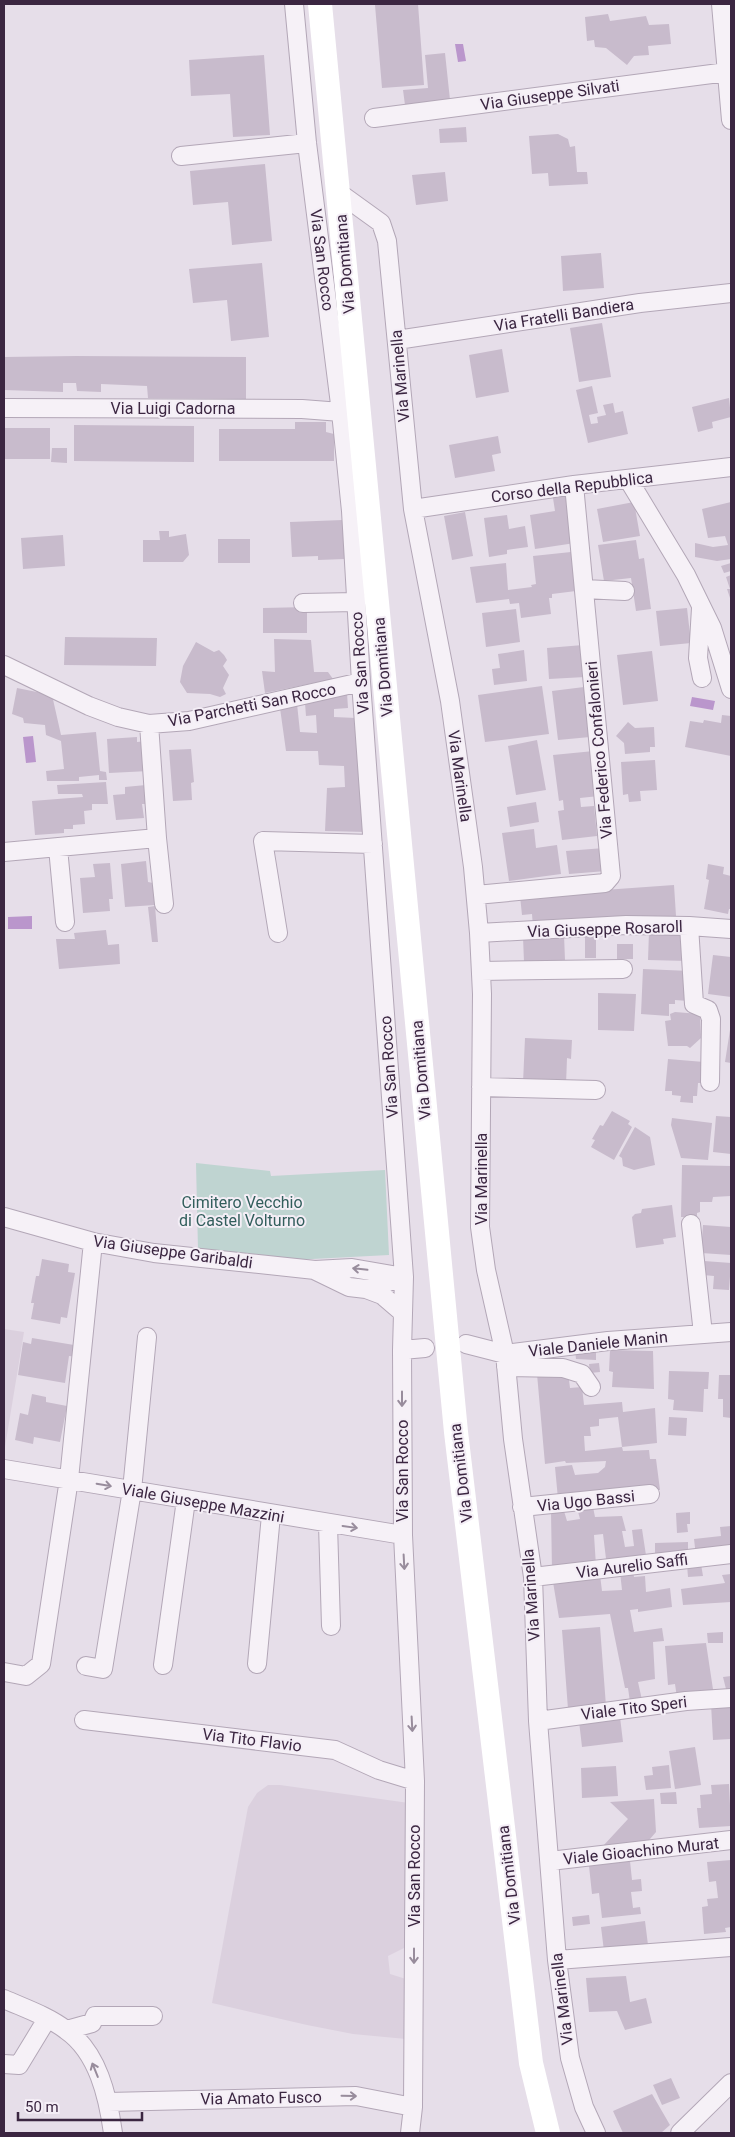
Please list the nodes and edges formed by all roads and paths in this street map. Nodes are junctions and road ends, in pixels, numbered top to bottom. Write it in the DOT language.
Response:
graph roads {
  1 [pos="294,4"];
  2 [pos="320,4"];
  3 [pos="721,4"];
  4 [pos="726,72"];
  5 [pos="374,118"];
  6 [pos="731,120"];
  7 [pos="307,143"];
  8 [pos="181,156"];
  9 [pos="338,192"];
  10 [pos="340,219"];
  11 [pos="380,223"];
  12 [pos="731,293"];
  13 [pos="397,340"];
  14 [pos="4,408"];
  15 [pos="341,412"];
  16 [pos="731,467"];
  17 [pos="628,479"];
  18 [pos="574,485"];
  19 [pos="413,509"];
  20 [pos="584,589"];
  21 [pos="625,591"];
  22 [pos="356,602"];
  23 [pos="303,603"];
  24 [pos="701,605"];
  25 [pos="4,665"];
  26 [pos="702,678"];
  27 [pos="361,682"];
  28 [pos="731,689"];
  29 [pos="149,724"];
  30 [pos="157,838"];
  31 [pos="373,844"];
  32 [pos="58,848"];
  33 [pos="4,852"];
  34 [pos="476,895"];
  35 [pos="164,904"];
  36 [pos="65,922"];
  37 [pos="689,926"];
  38 [pos="731,929"];
  39 [pos="278,933"];
  40 [pos="480,933"];
  41 [pos="623,968"];
  42 [pos="481,972"];
  43 [pos="710,1082"];
  44 [pos="481,1088"];
  45 [pos="596,1090"];
  46 [pos="4,1217"];
  47 [pos="692,1224"];
  48 [pos="93,1242"];
  49 [pos="315,1270"];
  50 [pos="404,1277"];
  51 [pos="366,1289"];
  52 [pos="403,1313"];
  53 [pos="731,1332"];
  54 [pos="703,1334"];
  55 [pos="147,1337"];
  56 [pos="466,1344"];
  57 [pos="426,1348"];
  58 [pos="402,1350"];
  59 [pos="506,1360"];
  60 [pos="591,1387"];
  61 [pos="4,1470"];
  62 [pos="69,1479"];
  63 [pos="132,1490"];
  64 [pos="650,1494"];
  65 [pos="186,1500"];
  66 [pos="522,1507"];
  67 [pos="271,1515"];
  68 [pos="328,1524"];
  69 [pos="403,1535"];
  70 [pos="731,1554"];
  71 [pos="533,1578"];
  72 [pos="331,1626"];
  73 [pos="257,1664"];
  74 [pos="163,1665"];
  75 [pos="86,1666"];
  76 [pos="4,1672"];
  77 [pos="731,1698"];
  78 [pos="84,1720"];
  79 [pos="538,1721"];
  80 [pos="415,1781"];
  81 [pos="731,1840"];
  82 [pos="550,1861"];
  83 [pos="731,1947"];
  84 [pos="557,1960"];
  85 [pos="4,1999"];
  86 [pos="153,2016"];
  87 [pos="47,2019"];
  88 [pos="67,2030"];
  89 [pos="4,2064"];
  90 [pos="731,2082"];
  91 [pos="108,2102"];
  92 [pos="413,2107"];
  93 [pos="113,2133"];
  94 [pos="410,2133"];
  95 [pos="548,2133"];
  96 [pos="596,2133"];
  97 [pos="680,2133"];
  1 -- 7 [label="street, Via San Rocco"];
  2 -- 9 [label="street, Via Domitiana"];
  3 -- 4 [label="street"];
  4 -- 5 [label="street, Via Giuseppe Silvati"];
  4 -- 6 [label="street"];
  7 -- 8 [label="street"];
  7 -- 15 [label="street, Via San Rocco"];
  9 -- 10 [label="street, Via Domitiana"];
  9 -- 11 [label="street"];
  10 -- 11 [label="street"];
  10 -- 95 [label="street, Via Domitiana"];
  11 -- 13 [label="street, Via Marinella"];
  12 -- 13 [label="street, Via Fratelli Bandiera"];
  13 -- 19 [label="street, Via Marinella"];
  14 -- 15 [label="street, Via Luigi Cadorna"];
  15 -- 22 [label="street, Via San Rocco"];
  16 -- 17 [label="street, Corso della Repubblica"];
  17 -- 18 [label="street, Corso della Repubblica"];
  17 -- 24 [label="street"];
  18 -- 19 [label="street, Corso della Repubblica"];
  18 -- 20 [label="street, Via Federico Confalonieri"];
  19 -- 34 [label="street, Via Marinella"];
  20 -- 21 [label="street"];
  20 -- 34 [label="street, Via Federico Confalonieri"];
  22 -- 23 [label="street"];
  22 -- 27 [label="street, Via San Rocco"];
  24 -- 26 [label="street"];
  24 -- 28 [label="street"];
  25 -- 29 [label="street, Via Parchetti San Rocco"];
  27 -- 29 [label="street, Via Parchetti San Rocco"];
  27 -- 31 [label="street, Via San Rocco"];
  29 -- 30 [label="street"];
  30 -- 32 [label="street"];
  30 -- 35 [label="street"];
  31 -- 39 [label="street"];
  31 -- 50 [label="street, Via San Rocco"];
  32 -- 33 [label="street"];
  32 -- 36 [label="street"];
  34 -- 40 [label="street, Via Marinella"];
  37 -- 38 [label="street, Via Giuseppe Rosaroll"];
  37 -- 40 [label="street, Via Giuseppe Rosaroll"];
  37 -- 43 [label="street"];
  40 -- 42 [label="street, Via Marinella"];
  41 -- 42 [label="street"];
  42 -- 44 [label="street, Via Marinella"];
  44 -- 45 [label="street"];
  44 -- 59 [label="street, Via Marinella"];
  46 -- 48 [label="street, Via Giuseppe Garibaldi"];
  47 -- 54 [label="street"];
  48 -- 49 [label="street, Via Giuseppe Garibaldi"];
  48 -- 62 [label="street"];
  50 -- 49 [label="street, Via Giuseppe Garibaldi, one-way"];
  49 -- 51 [label="street, Via Giuseppe Garibaldi"];
  50 -- 51 [label="street"];
  50 -- 52 [label="street, Via San Rocco"];
  51 -- 52 [label="street, Via Giuseppe Garibaldi"];
  52 -- 58 [label="street, Via San Rocco"];
  53 -- 54 [label="street, Viale Daniele Manin"];
  54 -- 59 [label="street, Viale Daniele Manin"];
  55 -- 63 [label="street"];
  56 -- 59 [label="street, Viale Daniele Manin"];
  57 -- 58 [label="street"];
  58 -- 69 [label="street, Via San Rocco, one-way"];
  59 -- 60 [label="street"];
  59 -- 66 [label="street, Via Marinella"];
  61 -- 62 [label="street, Viale Giuseppe Mazzini"];
  62 -- 63 [label="street, Viale Giuseppe Mazzini, one-way"];
  62 -- 76 [label="street"];
  63 -- 65 [label="street, Viale Giuseppe Mazzini"];
  63 -- 75 [label="street"];
  64 -- 66 [label="street, Via Ugo Bassi"];
  65 -- 67 [label="street, Viale Giuseppe Mazzini"];
  65 -- 74 [label="street"];
  66 -- 71 [label="street, Via Marinella"];
  67 -- 68 [label="street, Viale Giuseppe Mazzini"];
  67 -- 73 [label="street"];
  68 -- 69 [label="street, Viale Giuseppe Mazzini, one-way"];
  68 -- 72 [label="street"];
  69 -- 80 [label="street, Via San Rocco, one-way"];
  70 -- 71 [label="street, Via Aurelio Saffi"];
  71 -- 79 [label="street, Via Marinella"];
  77 -- 79 [label="street, Viale Tito Speri"];
  78 -- 80 [label="street, Via Tito Flavio"];
  79 -- 82 [label="street, Via Marinella"];
  80 -- 92 [label="street, Via San Rocco, one-way"];
  81 -- 82 [label="street, Viale Gioachino Murat"];
  82 -- 84 [label="street, Via Marinella"];
  83 -- 84 [label="street"];
  84 -- 96 [label="street, Via Marinella"];
  85 -- 87 [label="street"];
  86 -- 88 [label="street"];
  87 -- 88 [label="street"];
  87 -- 89 [label="street"];
  91 -- 88 [label="street, one-way"];
  90 -- 97 [label="street"];
  91 -- 92 [label="street, Via Amato Fusco, one-way"];
  91 -- 93 [label="street"];
  92 -- 94 [label="street, Via San Rocco"];
}
